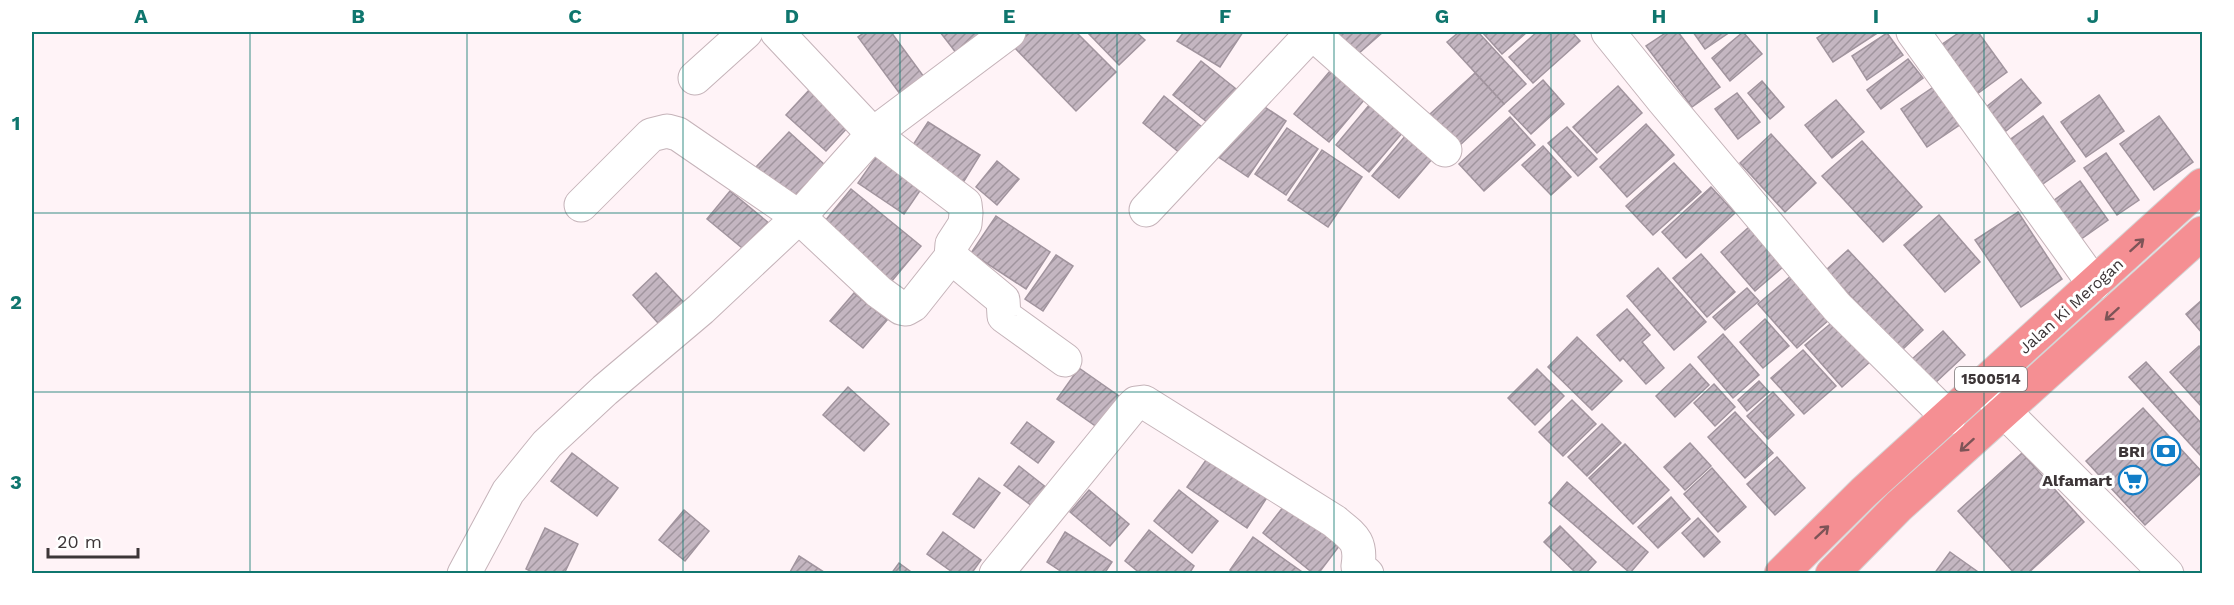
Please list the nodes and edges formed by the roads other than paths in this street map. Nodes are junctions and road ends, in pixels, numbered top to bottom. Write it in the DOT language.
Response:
graph roads {
  1 [pos="746,32"];
  2 [pos="777,32"];
  3 [pos="1009,32"];
  4 [pos="1312,32"];
  5 [pos="1608,32"];
  6 [pos="1913,32"];
  7 [pos="695,78"];
  8 [pos="873,134"];
  9 [pos="1445,150"];
  10 [pos="2202,185"];
  11 [pos="581,205"];
  12 [pos="1146,210"];
  13 [pos="799,218"];
  14 [pos="2202,233"];
  15 [pos="951,257"];
  16 [pos="2094,284"];
  17 [pos="1065,360"];
  18 [pos="1983,387"];
  19 [pos="2004,411"];
  20 [pos="1949,418"];
  21 [pos="464,573"];
  22 [pos="996,573"];
  23 [pos="1367,573"];
  24 [pos="1781,573"];
  25 [pos="1833,573"];
  26 [pos="2167,573"];
  1 -- 7 [label="street"];
  2 -- 8 [label="street"];
  3 -- 8 [label="street"];
  4 -- 9 [label="street"];
  4 -- 12 [label="street"];
  5 -- 20 [label="street"];
  6 -- 16 [label="street"];
  8 -- 13 [label="street"];
  8 -- 15 [label="street"];
  16 -- 10 [label="highway, Jalan Ki Merogan / 1500514, one-way"];
  11 -- 13 [label="street"];
  13 -- 15 [label="street"];
  13 -- 21 [label="street"];
  14 -- 19 [label="highway, Jalan Ki Merogan / 1500514, one-way"];
  15 -- 17 [label="street"];
  16 -- 18 [label="highway, Jalan Ki Merogan / 1500514"];
  18 -- 19 [label="street"];
  18 -- 20 [label="highway, Jalan Ki Merogan / 1500514"];
  19 -- 25 [label="highway, Jalan Ki Merogan / 1500514, one-way"];
  19 -- 26 [label="street"];
  24 -- 20 [label="highway, Jalan Ki Merogan / 1500514, one-way"];
  22 -- 23 [label="street"];
}
